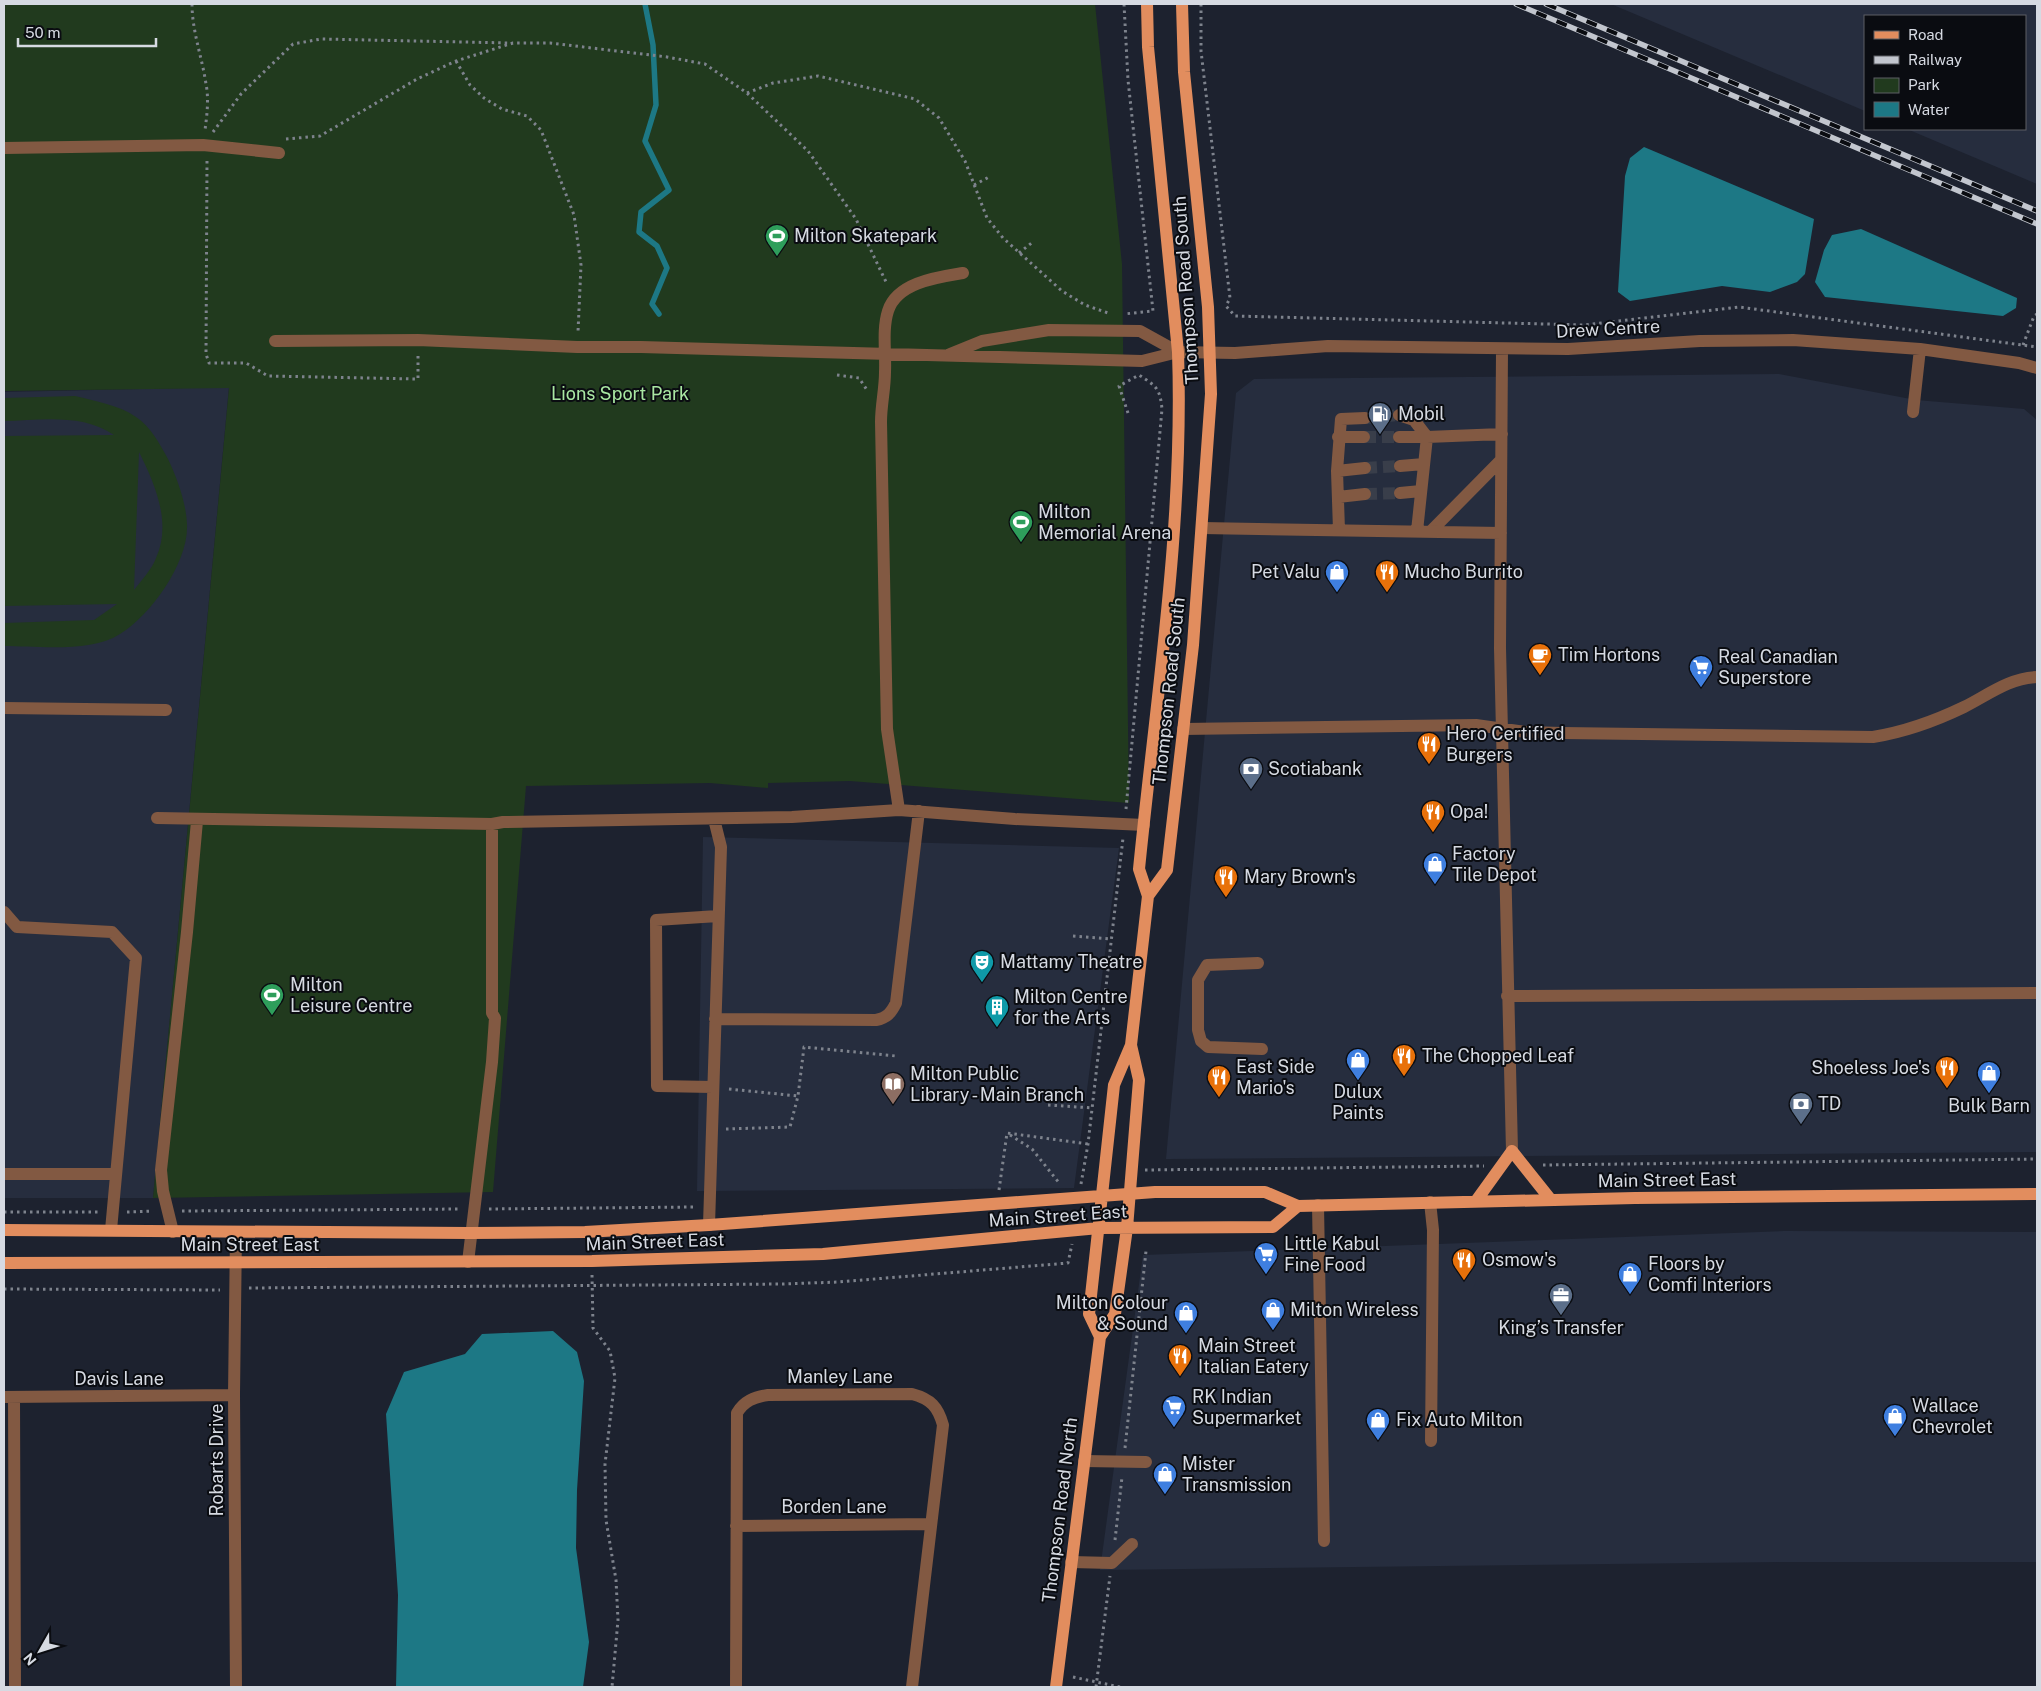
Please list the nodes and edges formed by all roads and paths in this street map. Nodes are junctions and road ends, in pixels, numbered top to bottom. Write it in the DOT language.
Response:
graph roads {
  1 [pos="192,4"];
  2 [pos="1124,4"];
  3 [pos="1148,4"];
  4 [pos="1182,4"];
  5 [pos="1201,4"];
  6 [pos="513,43"];
  7 [pos="456,61"];
  8 [pos="747,93"];
  9 [pos="281,139"];
  10 [pos="203,145"];
  11 [pos="4,148"];
  12 [pos="279,153"];
  13 [pos="991,176"];
  14 [pos="974,186"];
  15 [pos="1034,242"];
  16 [pos="1019,253"];
  17 [pos="964,273"];
  18 [pos="894,302"];
  19 [pos="2037,314"];
  20 [pos="418,340"];
  21 [pos="275,341"];
  22 [pos="2023,345"];
  23 [pos="2037,346"];
  24 [pos="578,347"];
  25 [pos="1920,349"];
  26 [pos="1502,350"];
  27 [pos="1178,352"];
  28 [pos="1210,353"];
  29 [pos="885,354"];
  30 [pos="945,356"];
  31 [pos="2036,364"];
  32 [pos="837,375"];
  33 [pos="858,378"];
  34 [pos="1155,386"];
  35 [pos="1913,412"];
  36 [pos="1128,413"];
  37 [pos="1399,415"];
  38 [pos="1365,418"];
  39 [pos="1502,434"];
  40 [pos="1364,436"];
  41 [pos="1399,437"];
  42 [pos="1427,437"];
  43 [pos="1338,438"];
  44 [pos="1501,460"];
  45 [pos="1424,464"];
  46 [pos="1400,466"];
  47 [pos="1365,468"];
  48 [pos="1337,471"];
  49 [pos="1421,491"];
  50 [pos="1400,493"];
  51 [pos="1366,494"];
  52 [pos="1338,497"];
  53 [pos="1202,528"];
  54 [pos="1339,530"];
  55 [pos="1417,531"];
  56 [pos="1430,531"];
  57 [pos="1501,533"];
  58 [pos="2037,677"];
  59 [pos="4,708"];
  60 [pos="166,710"];
  61 [pos="1183,729"];
  62 [pos="1502,729"];
  63 [pos="899,810"];
  64 [pos="919,811"];
  65 [pos="157,818"];
  66 [pos="714,818"];
  67 [pos="197,821"];
  68 [pos="492,824"];
  69 [pos="1144,825"];
  70 [pos="1148,896"];
  71 [pos="4,912"];
  72 [pos="718,916"];
  73 [pos="1073,936"];
  74 [pos="1111,938"];
  75 [pos="1258,962"];
  76 [pos="2037,993"];
  77 [pos="1507,996"];
  78 [pos="715,1019"];
  79 [pos="1131,1045"];
  80 [pos="1262,1049"];
  81 [pos="896,1056"];
  82 [pos="714,1087"];
  83 [pos="798,1096"];
  84 [pos="1048,1105"];
  85 [pos="1092,1108"];
  86 [pos="713,1130"];
  87 [pos="1007,1133"];
  88 [pos="1088,1144"];
  89 [pos="1512,1150"];
  90 [pos="2037,1159"];
  91 [pos="1501,1166"];
  92 [pos="1523,1166"];
  93 [pos="1132,1170"];
  94 [pos="4,1174"];
  95 [pos="116,1174"];
  96 [pos="1105,1174"];
  97 [pos="1072,1186"];
  98 [pos="1054,1188"];
  99 [pos="1008,1192"];
  100 [pos="1130,1194"];
  101 [pos="2037,1194"];
  102 [pos="1102,1196"];
  103 [pos="1551,1200"];
  104 [pos="1476,1201"];
  105 [pos="1430,1202"];
  106 [pos="1318,1205"];
  107 [pos="1298,1206"];
  108 [pos="710,1207"];
  109 [pos="473,1209"];
  110 [pos="168,1211"];
  111 [pos="4,1212"];
  112 [pos="112,1212"];
  113 [pos="1128,1212"];
  114 [pos="709,1225"];
  115 [pos="1099,1228"];
  116 [pos="1127,1228"];
  117 [pos="4,1230"];
  118 [pos="110,1230"];
  119 [pos="173,1232"];
  120 [pos="236,1232"];
  121 [pos="469,1233"];
  122 [pos="592,1261"];
  123 [pos="236,1262"];
  124 [pos="468,1262"];
  125 [pos="1068,1262"];
  126 [pos="4,1263"];
  127 [pos="592,1286"];
  128 [pos="235,1288"];
  129 [pos="4,1289"];
  130 [pos="1100,1337"];
  131 [pos="234,1395"];
  132 [pos="9,1397"];
  133 [pos="1432,1441"];
  134 [pos="1084,1461"];
  135 [pos="1146,1462"];
  136 [pos="931,1524"];
  137 [pos="736,1526"];
  138 [pos="1324,1540"];
  139 [pos="1132,1544"];
  140 [pos="1071,1562"];
  141 [pos="1057,1681"];
  142 [pos="15,1687"];
  143 [pos="236,1687"];
  144 [pos="612,1687"];
  145 [pos="736,1687"];
  146 [pos="912,1687"];
  147 [pos="1120,1687"];
  1 -- 10 [label="path"];
  2 -- 16 [label="path"];
  3 -- 27 [label="main road, Thompson Road South"];
  4 -- 28 [label="main road, Thompson Road South"];
  5 -- 22 [label="path"];
  6 -- 7 [label="path"];
  6 -- 8 [label="path"];
  6 -- 10 [label="path"];
  7 -- 9 [label="path"];
  7 -- 24 [label="path"];
  8 -- 14 [label="path"];
  8 -- 18 [label="path"];
  10 -- 11 [label="street"];
  10 -- 12 [label="street"];
  10 -- 20 [label="path"];
  13 -- 14 [label="path"];
  14 -- 16 [label="path"];
  15 -- 16 [label="path"];
  17 -- 18 [label="street"];
  18 -- 29 [label="street"];
  19 -- 22 [label="path"];
  20 -- 21 [label="street"];
  20 -- 24 [label="street"];
  22 -- 23 [label="path"];
  24 -- 29 [label="street"];
  25 -- 26 [label="street, Drew Centre"];
  25 -- 31 [label="street, Drew Centre"];
  25 -- 35 [label="street"];
  26 -- 28 [label="street, Drew Centre"];
  26 -- 39 [label="street"];
  27 -- 28 [label="street, Drew Centre"];
  27 -- 30 [label="street"];
  27 -- 30 [label="street"];
  27 -- 69 [label="main road, Thompson Road South"];
  28 -- 53 [label="main road, Thompson Road South"];
  29 -- 30 [label="street"];
  29 -- 63 [label="street"];
  32 -- 33 [label="path"];
  34 -- 36 [label="path"];
  37 -- 42 [label="street"];
  38 -- 43 [label="street"];
  39 -- 42 [label="street"];
  39 -- 44 [label="street"];
  40 -- 43 [label="street"];
  41 -- 42 [label="street"];
  42 -- 45 [label="street"];
  43 -- 48 [label="street"];
  44 -- 56 [label="street"];
  44 -- 57 [label="street"];
  45 -- 46 [label="street"];
  45 -- 49 [label="street"];
  47 -- 48 [label="street"];
  48 -- 52 [label="street"];
  49 -- 50 [label="street"];
  49 -- 55 [label="street"];
  51 -- 52 [label="street"];
  52 -- 54 [label="street"];
  53 -- 54 [label="street"];
  53 -- 61 [label="main road, Thompson Road South"];
  54 -- 55 [label="street"];
  55 -- 56 [label="street"];
  56 -- 57 [label="street"];
  57 -- 62 [label="street"];
  58 -- 62 [label="street"];
  59 -- 60 [label="street"];
  61 -- 62 [label="street"];
  61 -- 70 [label="main road, Thompson Road South"];
  62 -- 77 [label="street"];
  63 -- 64 [label="street"];
  63 -- 66 [label="street"];
  64 -- 69 [label="street"];
  64 -- 78 [label="street"];
  65 -- 67 [label="street"];
  66 -- 68 [label="street"];
  66 -- 72 [label="street"];
  67 -- 68 [label="street"];
  67 -- 110 [label="street"];
  68 -- 109 [label="street"];
  69 -- 70 [label="main road, Thompson Road South"];
  70 -- 79 [label="main road, Thompson Road South"];
  71 -- 95 [label="street"];
  72 -- 78 [label="street"];
  72 -- 82 [label="street"];
  73 -- 74 [label="path"];
  75 -- 80 [label="street"];
  76 -- 77 [label="street"];
  77 -- 89 [label="street"];
  78 -- 82 [label="street"];
  79 -- 93 [label="main road, Thompson Road South"];
  79 -- 96 [label="main road, Thompson Road South"];
  81 -- 83 [label="path"];
  82 -- 83 [label="path"];
  82 -- 86 [label="street"];
  83 -- 86 [label="path"];
  84 -- 85 [label="path"];
  86 -- 108 [label="street"];
  87 -- 88 [label="path"];
  87 -- 98 [label="path"];
  87 -- 99 [label="path"];
  89 -- 91 [label="main road"];
  89 -- 92 [label="main road"];
  90 -- 92 [label="path"];
  91 -- 93 [label="path"];
  91 -- 104 [label="main road"];
  92 -- 103 [label="main road"];
  93 -- 100 [label="main road, Thompson Road South"];
  94 -- 95 [label="street"];
  95 -- 112 [label="street"];
  96 -- 97 [label="path"];
  96 -- 102 [label="main road, Thompson Road South"];
  100 -- 102 [label="main road, Main Street East"];
  100 -- 107 [label="main road, Main Street East"];
  100 -- 113 [label="main road, Thompson Road South"];
  101 -- 103 [label="main road, Main Street East"];
  102 -- 114 [label="main road, Main Street East"];
  102 -- 115 [label="main road, Thompson Road South"];
  103 -- 104 [label="main road, Main Street East"];
  104 -- 105 [label="main road, Main Street East"];
  105 -- 106 [label="main road, Main Street East"];
  105 -- 133 [label="street"];
  106 -- 107 [label="main road, Main Street East"];
  106 -- 138 [label="street"];
  107 -- 116 [label="main road, Main Street East"];
  108 -- 109 [label="path"];
  108 -- 114 [label="street"];
  109 -- 110 [label="path"];
  109 -- 121 [label="street"];
  110 -- 112 [label="path"];
  110 -- 119 [label="street"];
  111 -- 112 [label="path"];
  112 -- 118 [label="street"];
  113 -- 116 [label="main road, Thompson Road North"];
  114 -- 121 [label="main road, Main Street East"];
  115 -- 116 [label="main road, Main Street East"];
  115 -- 122 [label="main road, Main Street East"];
  115 -- 130 [label="main road"];
  116 -- 130 [label="main road, Thompson Road North"];
  117 -- 118 [label="main road, Main Street East"];
  118 -- 119 [label="main road, Main Street East"];
  119 -- 120 [label="main road, Main Street East"];
  120 -- 121 [label="main road, Main Street East"];
  120 -- 123 [label="street, Robarts Drive"];
  121 -- 124 [label="street"];
  122 -- 124 [label="main road, Main Street East"];
  122 -- 127 [label="path"];
  123 -- 124 [label="main road, Main Street East"];
  123 -- 126 [label="main road, Main Street East"];
  123 -- 128 [label="street, Robarts Drive"];
  125 -- 127 [label="path"];
  127 -- 128 [label="path"];
  127 -- 144 [label="path"];
  128 -- 129 [label="path"];
  128 -- 131 [label="street, Robarts Drive"];
  130 -- 134 [label="main road, Thompson Road North"];
  131 -- 132 [label="street, Davis Lane"];
  131 -- 143 [label="street, Robarts Drive"];
  132 -- 142 [label="street"];
  134 -- 135 [label="street"];
  134 -- 140 [label="main road, Thompson Road North"];
  136 -- 137 [label="street, Borden Lane"];
  136 -- 137 [label="street, Manley Lane"];
  136 -- 146 [label="street, Manley Lane"];
  137 -- 145 [label="street, Manley Lane"];
  139 -- 140 [label="street"];
  140 -- 141 [label="main road, Thompson Road North"];
  141 -- 147 [label="path"];
}
